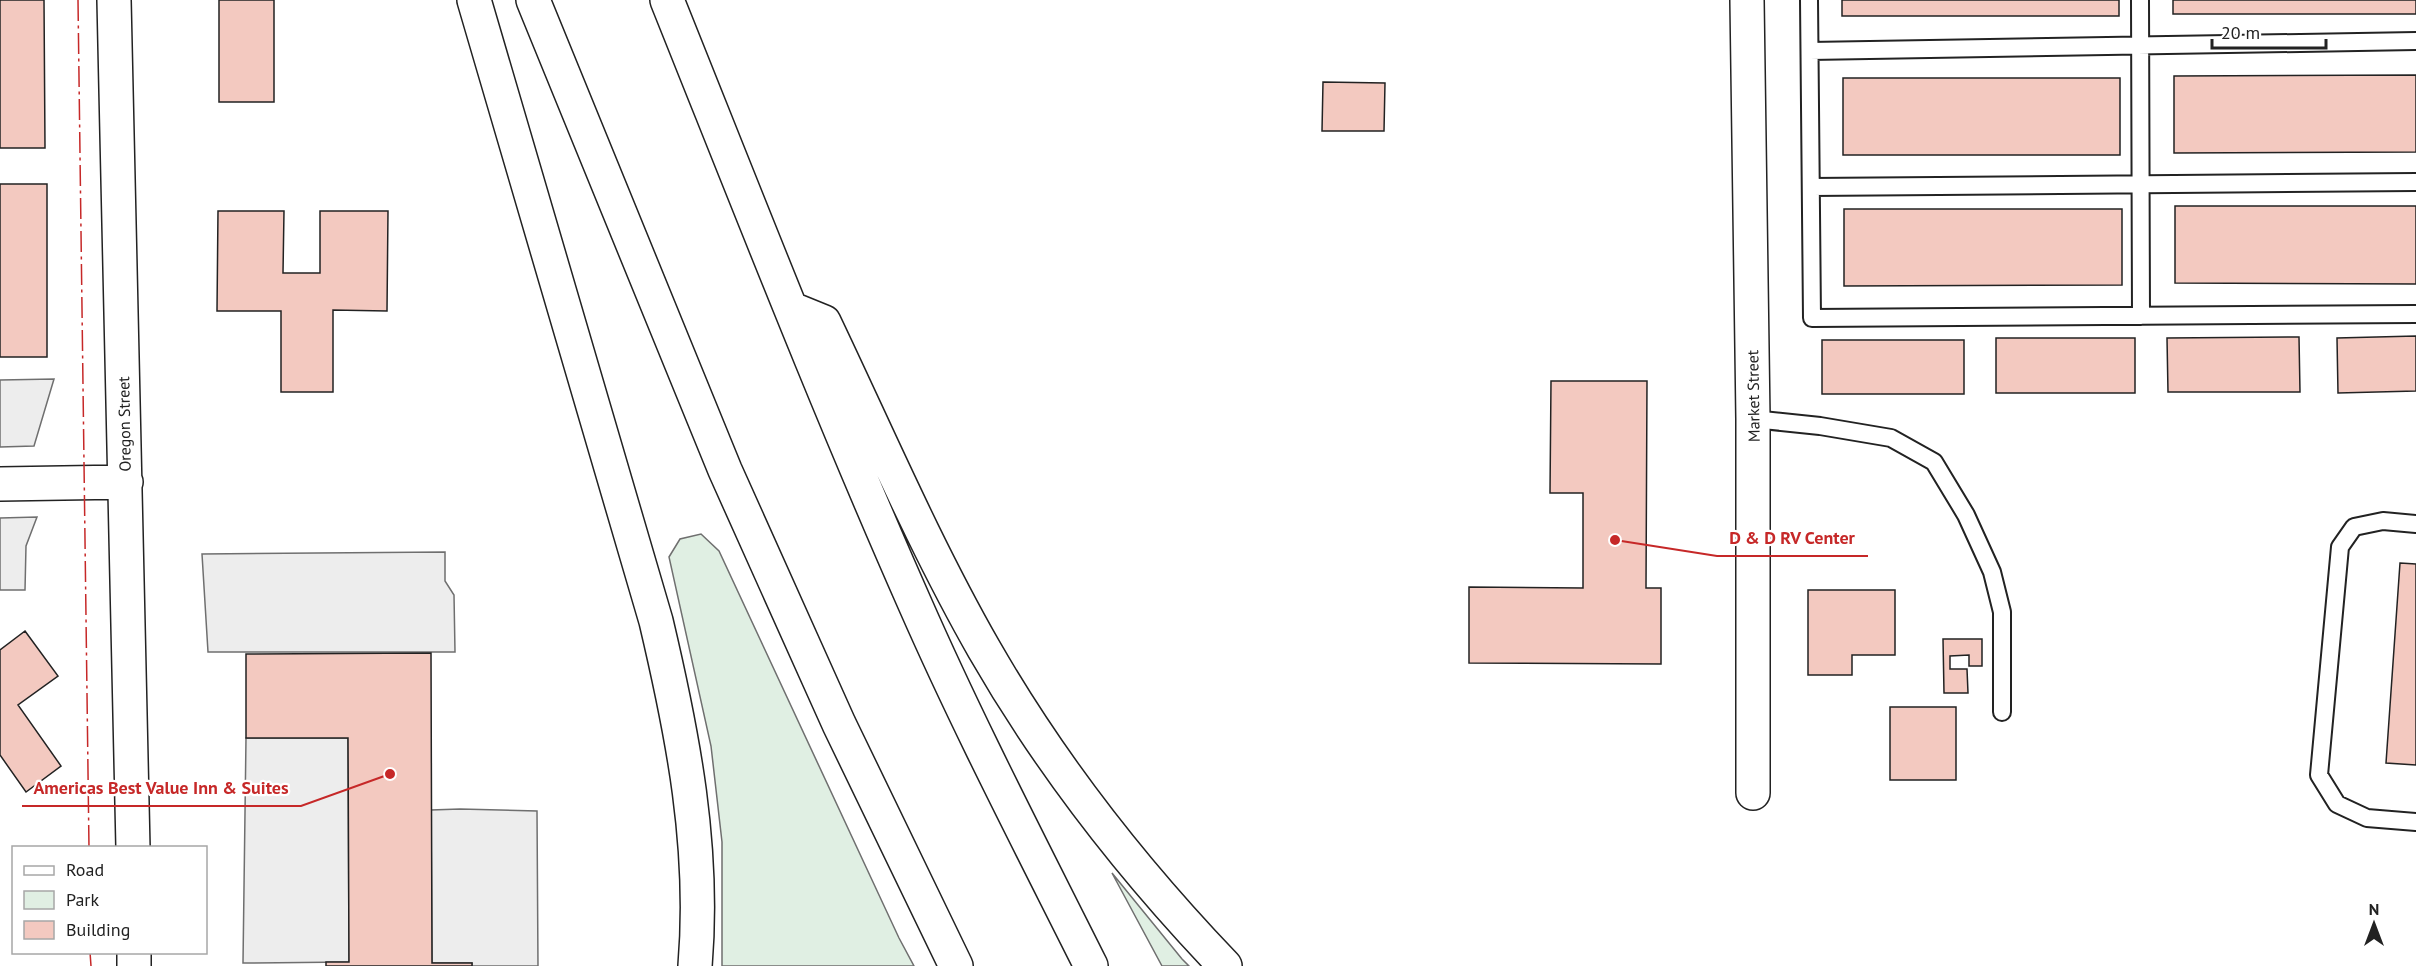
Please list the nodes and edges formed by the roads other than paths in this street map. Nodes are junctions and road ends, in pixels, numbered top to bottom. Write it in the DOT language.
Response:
graph roads {
  1 [pos="114,0"];
  2 [pos="474,0"];
  3 [pos="533,0"];
  4 [pos="667,0"];
  5 [pos="1747,0"];
  6 [pos="1809,0"];
  7 [pos="2140,0"];
  8 [pos="2416,42"];
  9 [pos="2140,46"];
  10 [pos="1810,51"];
  11 [pos="2416,182"];
  12 [pos="2142,184"];
  13 [pos="1811,187"];
  14 [pos="792,309"];
  15 [pos="2416,314"];
  16 [pos="2141,316"];
  17 [pos="1753,419"];
  18 [pos="126,482"];
  19 [pos="0,484"];
  20 [pos="2416,524"];
  21 [pos="2002,712"];
  22 [pos="1753,793"];
  23 [pos="2416,822"];
  24 [pos="132,846"];
  25 [pos="695,966"];
  26 [pos="956,966"];
  27 [pos="1091,966"];
  28 [pos="1225,966"];
  1 -- 18 [label="main road, Oregon Street"];
  2 -- 25 [label="main road"];
  3 -- 26 [label="main road"];
  4 -- 14 [label="main road"];
  5 -- 17 [label="main road, Market Street"];
  6 -- 10 [label="lane"];
  7 -- 9 [label="lane"];
  8 -- 9 [label="lane"];
  9 -- 10 [label="lane"];
  9 -- 12 [label="lane"];
  10 -- 13 [label="lane"];
  11 -- 12 [label="lane"];
  12 -- 13 [label="lane"];
  12 -- 16 [label="lane"];
  13 -- 16 [label="lane"];
  14 -- 27 [label="main road"];
  14 -- 28 [label="main road"];
  15 -- 16 [label="lane"];
  17 -- 21 [label="lane"];
  17 -- 22 [label="main road, Market Street"];
  18 -- 19 [label="main road"];
  18 -- 24 [label="main road, Oregon Street"];
  20 -- 23 [label="lane"];
}
